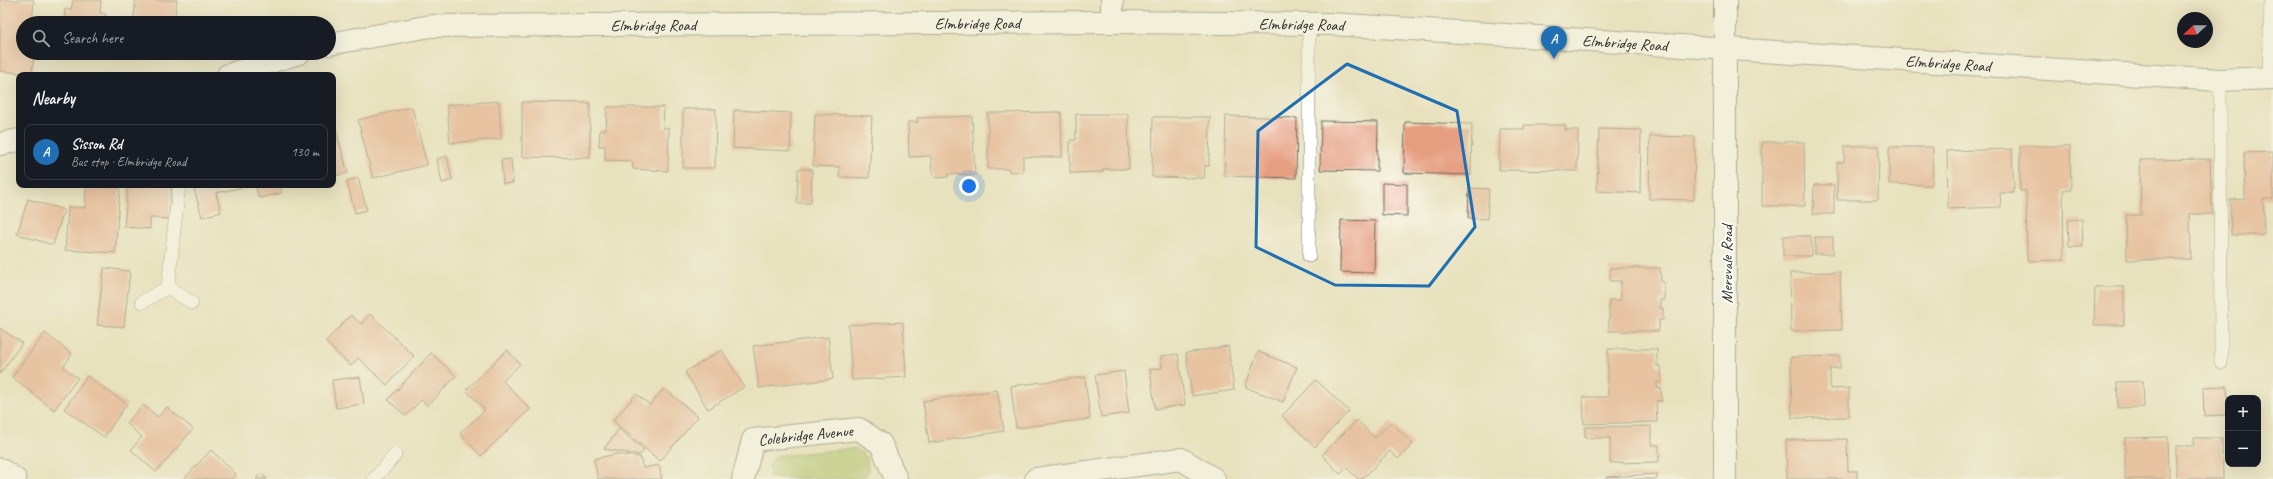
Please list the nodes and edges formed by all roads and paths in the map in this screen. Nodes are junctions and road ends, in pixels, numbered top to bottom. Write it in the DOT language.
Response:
graph roads {
  1 [pos="1112,0"];
  2 [pos="1725,0"];
  3 [pos="2271,0"];
  4 [pos="1112,22"];
  5 [pos="1309,23"];
  6 [pos="336,43"];
  7 [pos="1725,49"];
  8 [pos="277,60"];
  9 [pos="238,72"];
  10 [pos="2271,78"];
  11 [pos="2220,80"];
  12 [pos="16,141"];
  13 [pos="0,144"];
  14 [pos="179,188"];
  15 [pos="1309,256"];
  16 [pos="168,287"];
  17 [pos="142,302"];
  18 [pos="192,303"];
  19 [pos="2221,363"];
  20 [pos="395,455"];
  21 [pos="0,469"];
  22 [pos="15,479"];
  23 [pos="374,479"];
  24 [pos="742,479"];
  25 [pos="896,479"];
  26 [pos="1036,479"];
  27 [pos="1214,479"];
  28 [pos="1725,479"];
  1 -- 4 [label="street"];
  2 -- 7 [label="street, Merevale Road"];
  3 -- 10 [label="lane"];
  4 -- 5 [label="street, Elmbridge Road"];
  4 -- 6 [label="street, Elmbridge Road"];
  5 -- 7 [label="street, Elmbridge Road"];
  5 -- 15 [label="lane"];
  7 -- 11 [label="street, Elmbridge Road"];
  7 -- 28 [label="street, Merevale Road"];
  8 -- 9 [label="street"];
  10 -- 11 [label="street, Elmbridge Road"];
  11 -- 19 [label="lane"];
  12 -- 13 [label="street"];
  14 -- 16 [label="lane"];
  16 -- 17 [label="lane"];
  16 -- 18 [label="lane"];
  20 -- 23 [label="lane"];
  21 -- 22 [label="street"];
  24 -- 25 [label="street, Colebridge Avenue"];
  26 -- 27 [label="street"];
}
